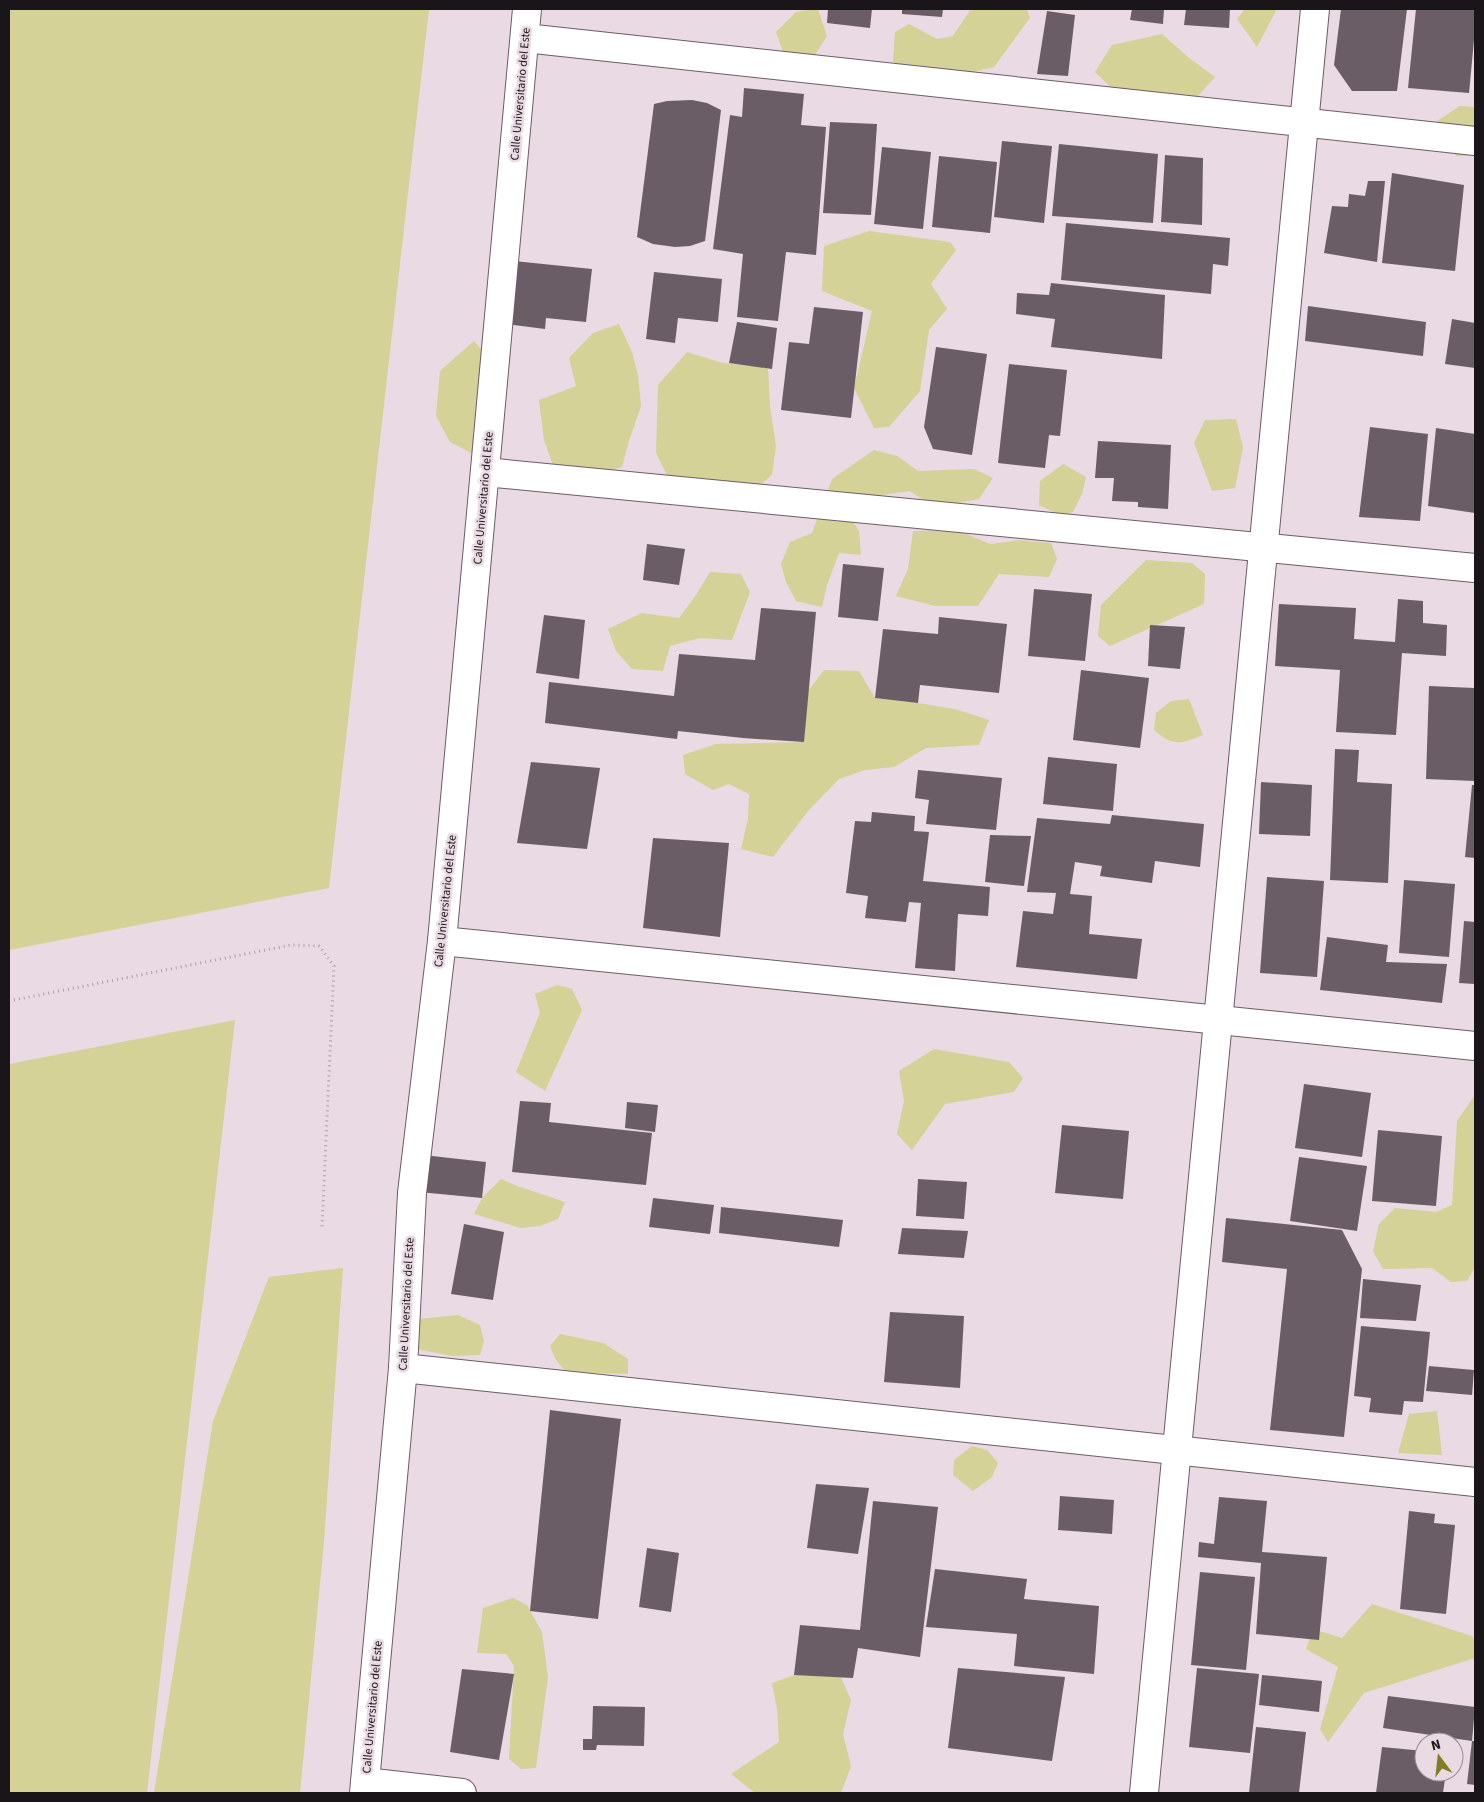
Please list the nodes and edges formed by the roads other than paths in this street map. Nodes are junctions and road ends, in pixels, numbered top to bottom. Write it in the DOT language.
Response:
graph roads {
  1 [pos="528,9"];
  2 [pos="1315,9"];
  3 [pos="525,38"];
  4 [pos="1304,121"];
  5 [pos="1475,140"];
  6 [pos="485,472"];
  7 [pos="1263,548"];
  8 [pos="1475,568"];
  9 [pos="442,941"];
  10 [pos="1218,1020"];
  11 [pos="1475,1046"];
  12 [pos="403,1368"];
  13 [pos="1177,1450"];
  14 [pos="1475,1482"];
  15 [pos="365,1788"];
  16 [pos="462,1793"];
  17 [pos="1144,1793"];
  1 -- 3 [label="street, Calle Universitario del Este"];
  2 -- 4 [label="street"];
  3 -- 4 [label="street"];
  3 -- 6 [label="street, Calle Universitario del Este"];
  4 -- 5 [label="street"];
  4 -- 7 [label="street"];
  6 -- 7 [label="street"];
  6 -- 9 [label="street, Calle Universitario del Este"];
  7 -- 8 [label="street"];
  7 -- 10 [label="street"];
  9 -- 10 [label="street"];
  9 -- 12 [label="street, Calle Universitario del Este"];
  10 -- 11 [label="street"];
  10 -- 13 [label="street"];
  12 -- 13 [label="street"];
  12 -- 15 [label="street, Calle Universitario del Este"];
  13 -- 14 [label="street"];
  13 -- 17 [label="street"];
  15 -- 16 [label="street"];
}
